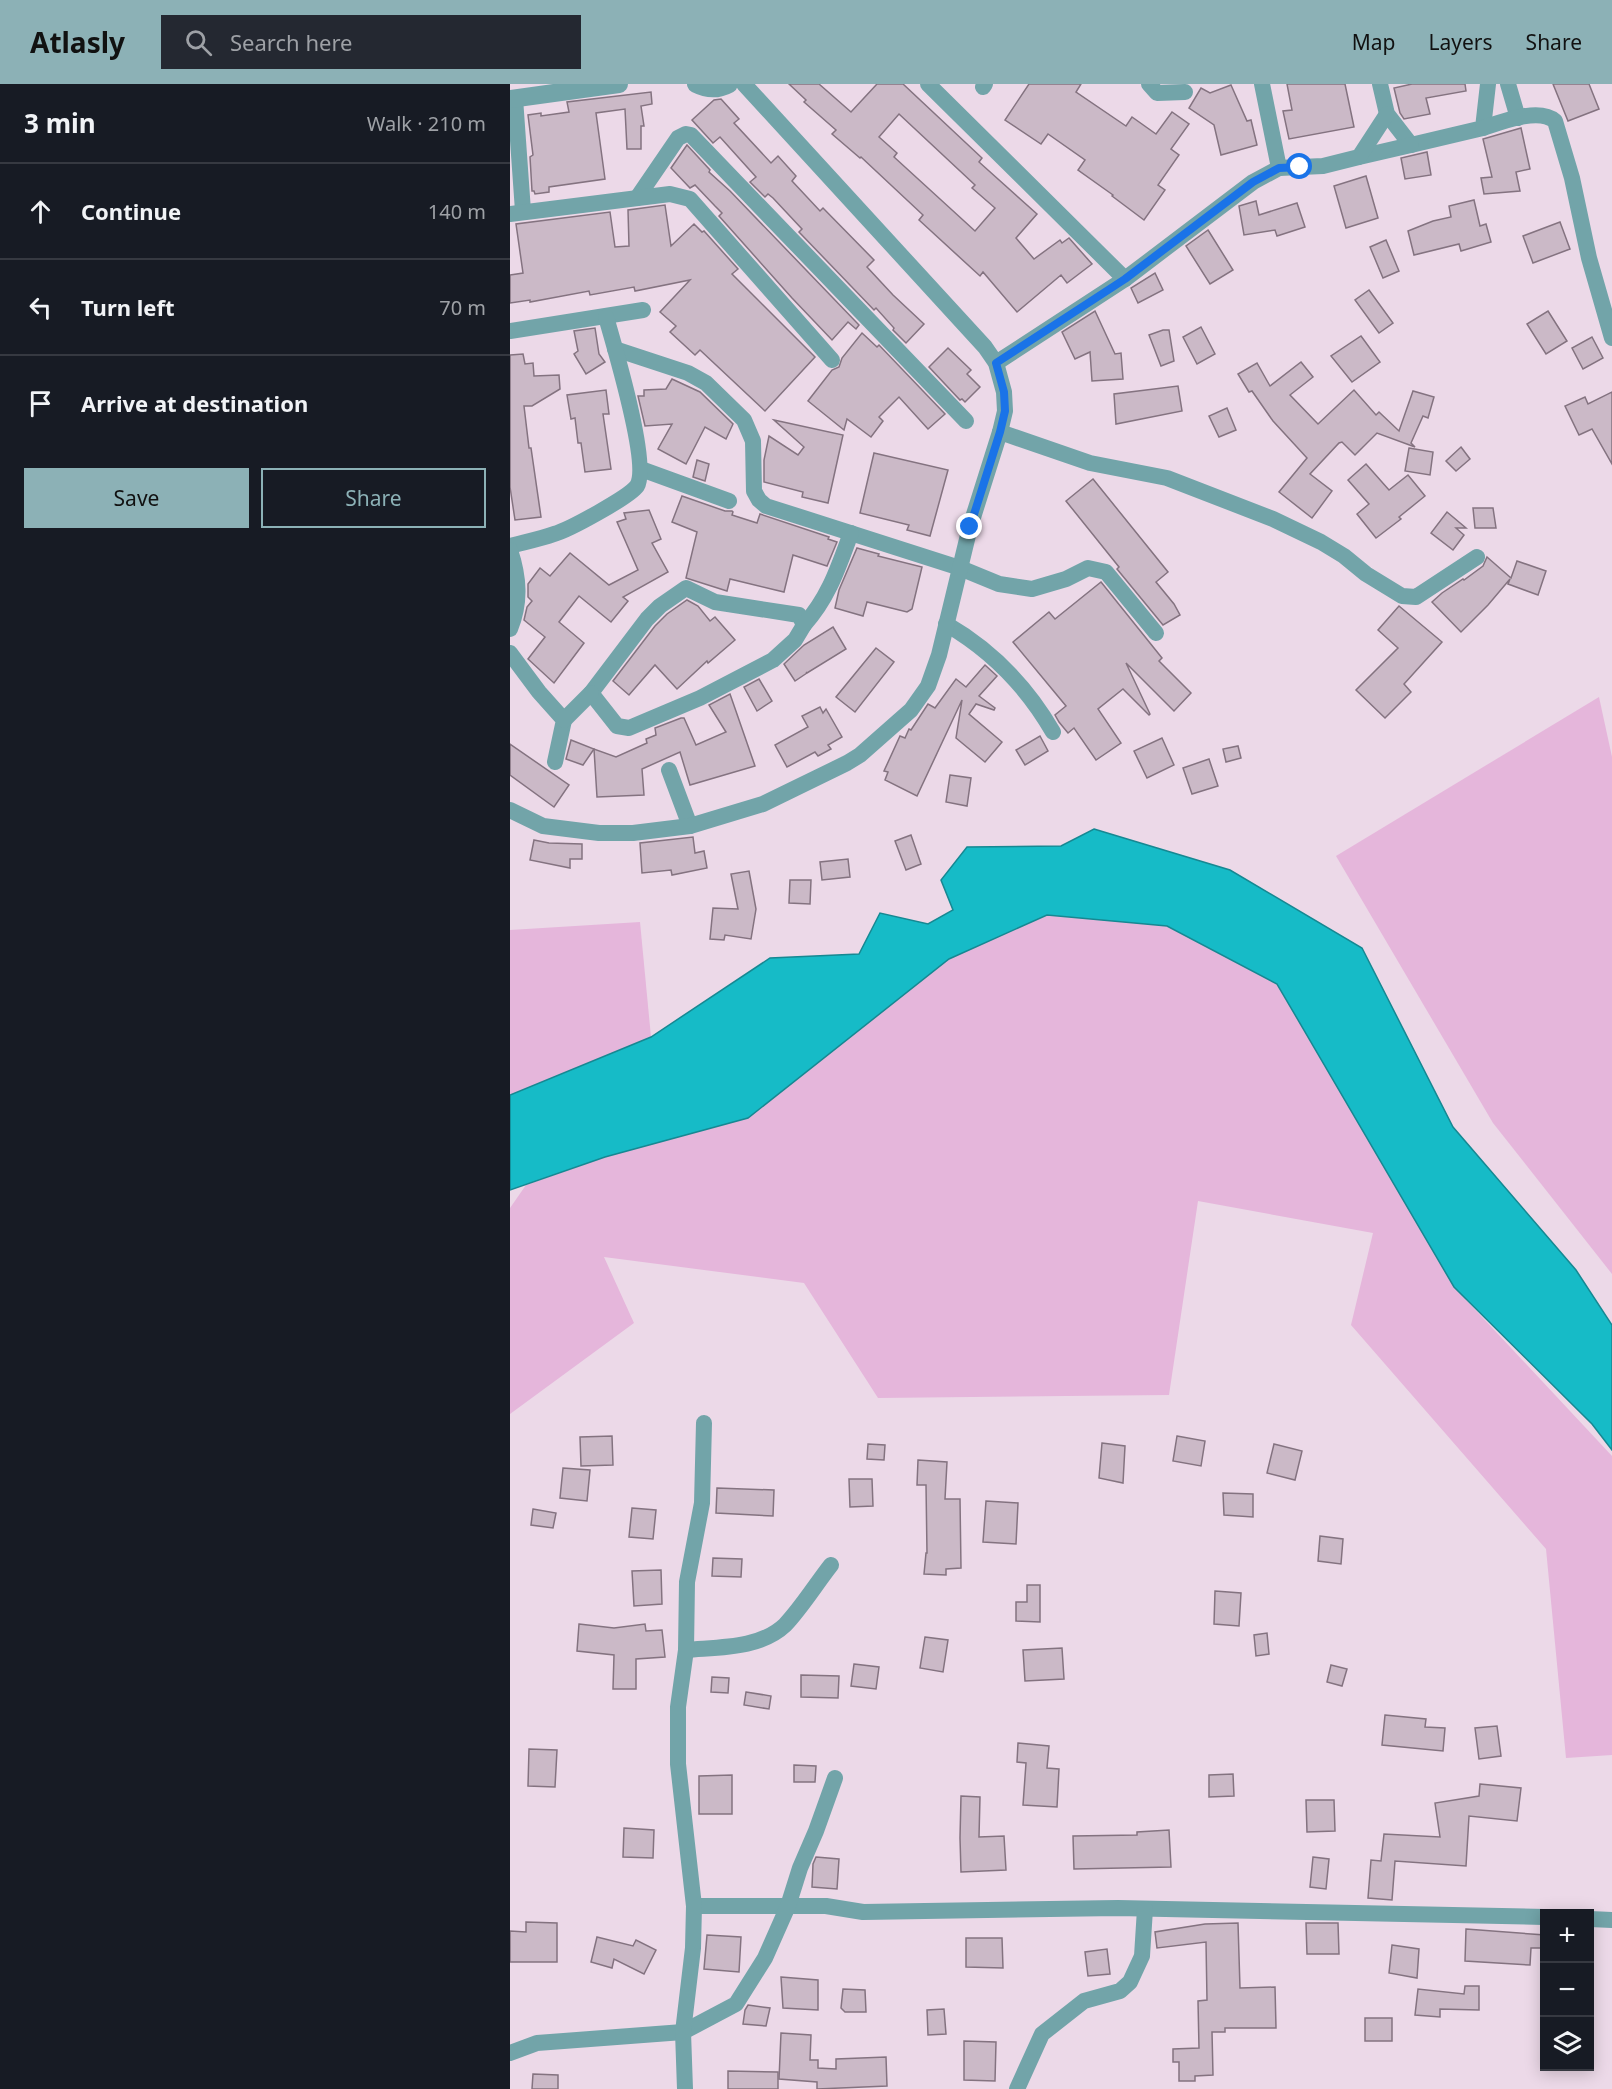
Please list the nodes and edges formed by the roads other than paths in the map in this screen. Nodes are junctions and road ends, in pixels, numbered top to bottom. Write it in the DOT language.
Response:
graph roads {
  1 [pos="619,84"];
  2 [pos="696,84"];
  3 [pos="729,84"];
  4 [pos="744,84"];
  5 [pos="928,84"];
  6 [pos="1149,84"];
  7 [pos="1262,84"];
  8 [pos="1380,84"];
  9 [pos="1488,84"];
  10 [pos="1509,84"];
  11 [pos="1185,92"];
  12 [pos="513,99"];
  13 [pos="1387,114"];
  14 [pos="1518,118"];
  15 [pos="1483,128"];
  16 [pos="1411,145"];
  17 [pos="1359,157"];
  18 [pos="1279,168"];
  19 [pos="637,198"];
  20 [pos="517,213"];
  21 [pos="1125,279"];
  22 [pos="644,310"];
  23 [pos="606,317"];
  24 [pos="510,331"];
  25 [pos="1612,338"];
  26 [pos="615,349"];
  27 [pos="832,360"];
  28 [pos="996,363"];
  29 [pos="966,421"];
  30 [pos="1000,432"];
  31 [pos="641,469"];
  32 [pos="729,501"];
  33 [pos="850,533"];
  34 [pos="510,548"];
  35 [pos="1477,557"];
  36 [pos="960,568"];
  37 [pos="946,624"];
  38 [pos="804,625"];
  39 [pos="510,629"];
  40 [pos="1156,633"];
  41 [pos="510,653"];
  42 [pos="591,693"];
  43 [pos="564,720"];
  44 [pos="1053,732"];
  45 [pos="555,762"];
  46 [pos="669,770"];
  47 [pos="510,810"];
  48 [pos="690,826"];
  49 [pos="704,1423"];
  50 [pos="831,1564"];
  51 [pos="686,1650"];
  52 [pos="835,1778"];
  53 [pos="694,1906"];
  54 [pos="788,1906"];
  55 [pos="1145,1909"];
  56 [pos="1540,1917"];
  57 [pos="1594,1919"];
  58 [pos="1612,1920"];
  59 [pos="683,2032"];
  60 [pos="510,2053"];
  61 [pos="685,2089"];
  62 [pos="1017,2089"];
  1 -- 12 [label="street"];
  2 -- 3 [label="street"];
  4 -- 28 [label="street"];
  5 -- 21 [label="street"];
  6 -- 11 [label="street"];
  7 -- 18 [label="street"];
  8 -- 13 [label="street"];
  9 -- 15 [label="street"];
  10 -- 14 [label="street"];
  12 -- 20 [label="street"];
  13 -- 16 [label="street"];
  13 -- 17 [label="street"];
  14 -- 15 [label="street"];
  14 -- 25 [label="street"];
  15 -- 16 [label="street"];
  16 -- 17 [label="street"];
  17 -- 18 [label="street"];
  18 -- 21 [label="street"];
  19 -- 20 [label="street"];
  19 -- 27 [label="street"];
  19 -- 29 [label="street"];
  21 -- 28 [label="street"];
  22 -- 23 [label="street"];
  23 -- 24 [label="street"];
  23 -- 26 [label="street"];
  26 -- 31 [label="street"];
  26 -- 33 [label="street"];
  28 -- 30 [label="street"];
  30 -- 35 [label="street"];
  30 -- 36 [label="street"];
  31 -- 32 [label="street"];
  31 -- 34 [label="street"];
  33 -- 36 [label="street"];
  33 -- 38 [label="street"];
  34 -- 39 [label="street"];
  36 -- 37 [label="street"];
  36 -- 40 [label="street"];
  37 -- 44 [label="street"];
  37 -- 48 [label="street"];
  38 -- 42 [label="street"];
  38 -- 42 [label="street"];
  41 -- 43 [label="street"];
  42 -- 43 [label="street"];
  43 -- 45 [label="street"];
  46 -- 48 [label="street"];
  47 -- 48 [label="street"];
  49 -- 51 [label="street"];
  50 -- 51 [label="street"];
  51 -- 53 [label="street"];
  52 -- 54 [label="street"];
  53 -- 54 [label="street"];
  53 -- 59 [label="street"];
  54 -- 55 [label="street"];
  54 -- 59 [label="street"];
  55 -- 56 [label="street"];
  55 -- 62 [label="street"];
  57 -- 58 [label="street"];
  59 -- 60 [label="street"];
  59 -- 61 [label="street"];
}
